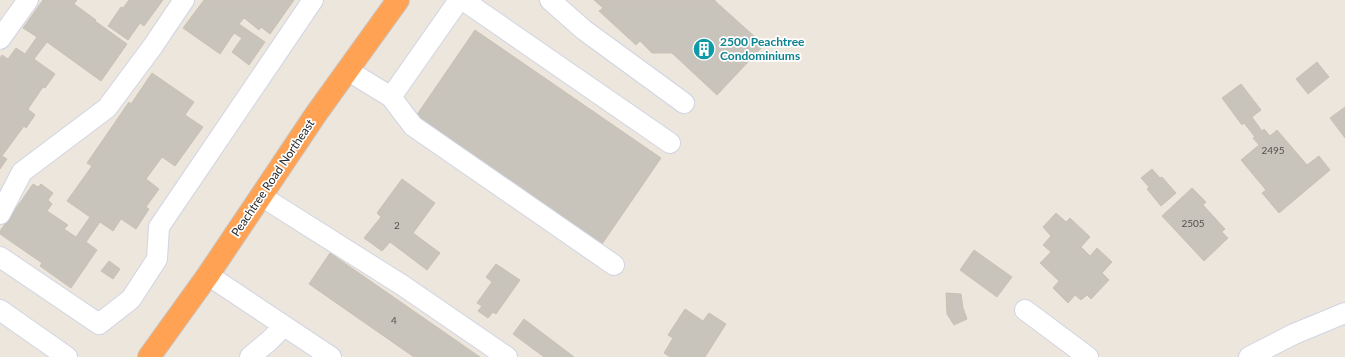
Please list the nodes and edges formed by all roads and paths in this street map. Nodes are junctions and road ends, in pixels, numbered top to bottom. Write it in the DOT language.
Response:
graph roads {
  1 [pos="28,0"];
  2 [pos="184,0"];
  3 [pos="313,0"];
  4 [pos="398,0"];
  5 [pos="458,0"];
  6 [pos="463,0"];
  7 [pos="550,0"];
  8 [pos="0,39"];
  9 [pos="347,70"];
  10 [pos="391,97"];
  11 [pos="684,103"];
  12 [pos="670,144"];
  13 [pos="261,196"];
  14 [pos="0,214"];
  15 [pos="0,257"];
  16 [pos="614,265"];
  17 [pos="208,275"];
  18 [pos="0,310"];
  19 [pos="1025,310"];
  20 [pos="1345,313"];
  21 [pos="284,326"];
  22 [pos="66,357"];
  23 [pos="149,357"];
  24 [pos="250,357"];
  25 [pos="331,357"];
  26 [pos="507,357"];
  27 [pos="1088,357"];
  28 [pos="1249,357"];
  1 -- 8 [label="street"];
  2 -- 14 [label="street"];
  3 -- 15 [label="street"];
  4 -- 9 [label="highway, Peachtree Road Northeast"];
  5 -- 10 [label="street"];
  6 -- 12 [label="street"];
  7 -- 11 [label="street"];
  9 -- 10 [label="street"];
  9 -- 13 [label="highway, Peachtree Road Northeast"];
  10 -- 16 [label="street"];
  13 -- 17 [label="highway, Peachtree Road Northeast"];
  13 -- 26 [label="street"];
  17 -- 21 [label="street"];
  17 -- 23 [label="highway, Peachtree Road Northeast"];
  18 -- 22 [label="street"];
  19 -- 27 [label="street"];
  20 -- 28 [label="street"];
  21 -- 24 [label="street"];
  21 -- 25 [label="street"];
}
